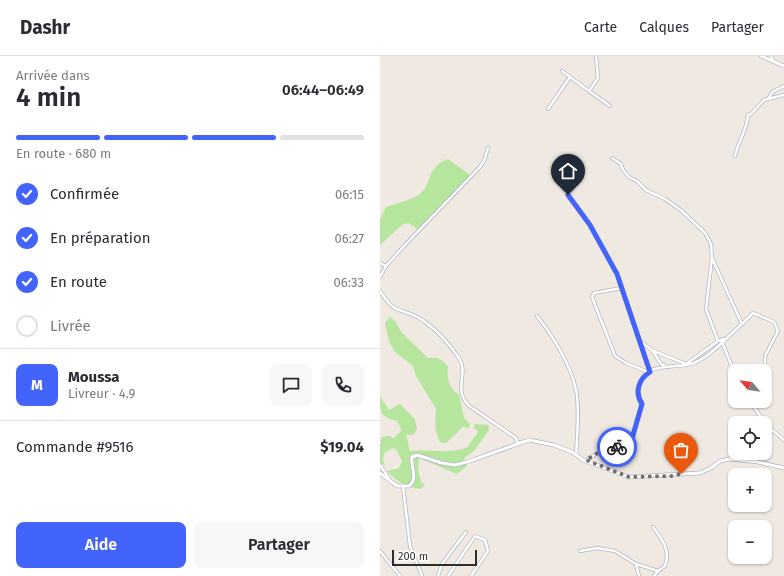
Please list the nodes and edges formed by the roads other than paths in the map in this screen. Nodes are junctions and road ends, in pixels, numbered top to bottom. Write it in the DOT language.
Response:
graph roads {
  1 [pos="596,56"];
  2 [pos="761,56"];
  3 [pos="771,56"];
  4 [pos="773,61"];
  5 [pos="784,66"];
  6 [pos="562,71"];
  7 [pos="570,77"];
  8 [pos="784,86"];
  9 [pos="589,92"];
  10 [pos="784,95"];
  11 [pos="769,98"];
  12 [pos="610,106"];
  13 [pos="548,109"];
  14 [pos="488,148"];
  15 [pos="735,156"];
  16 [pos="612,158"];
  17 [pos="568,195"];
  18 [pos="712,258"];
  19 [pos="380,263"];
  20 [pos="386,266"];
  21 [pos="380,277"];
  22 [pos="622,288"];
  23 [pos="380,291"];
  24 [pos="537,316"];
  25 [pos="742,324"];
  26 [pos="640,341"];
  27 [pos="720,342"];
  28 [pos="652,350"];
  29 [pos="765,363"];
  30 [pos="686,364"];
  31 [pos="730,364"];
  32 [pos="665,366"];
  33 [pos="649,372"];
  34 [pos="772,429"];
  35 [pos="784,440"];
  36 [pos="522,442"];
  37 [pos="576,455"];
  38 [pos="586,460"];
  39 [pos="380,465"];
  40 [pos="784,468"];
  41 [pos="380,473"];
  42 [pos="393,484"];
  43 [pos="403,486"];
  44 [pos="653,527"];
  45 [pos="466,532"];
  46 [pos="380,551"];
  47 [pos="580,551"];
  48 [pos="636,564"];
  49 [pos="658,571"];
  50 [pos="400,576"];
  51 [pos="422,576"];
  52 [pos="438,576"];
  53 [pos="448,576"];
  54 [pos="471,576"];
  55 [pos="639,576"];
  56 [pos="654,576"];
  1 -- 9 [label="street"];
  2 -- 4 [label="street"];
  3 -- 4 [label="street"];
  4 -- 5 [label="street"];
  6 -- 7 [label="street"];
  7 -- 9 [label="street"];
  7 -- 13 [label="street"];
  8 -- 11 [label="street"];
  9 -- 12 [label="street"];
  10 -- 11 [label="street"];
  11 -- 15 [label="street"];
  14 -- 20 [label="street"];
  16 -- 18 [label="street"];
  17 -- 22 [label="street"];
  18 -- 25 [label="street"];
  18 -- 27 [label="street"];
  19 -- 20 [label="street"];
  20 -- 21 [label="street"];
  22 -- 26 [label="street"];
  22 -- 33 [label="street"];
  23 -- 36 [label="street"];
  24 -- 37 [label="street"];
  25 -- 27 [label="street"];
  25 -- 29 [label="street"];
  26 -- 28 [label="street"];
  26 -- 33 [label="street"];
  27 -- 30 [label="street"];
  27 -- 31 [label="street"];
  28 -- 30 [label="street"];
  28 -- 32 [label="street"];
  30 -- 32 [label="street"];
  32 -- 33 [label="street"];
  33 -- 38 [label="street"];
  34 -- 35 [label="street"];
  36 -- 37 [label="street"];
  36 -- 43 [label="street"];
  37 -- 38 [label="street"];
  38 -- 40 [label="street"];
  39 -- 42 [label="street"];
  41 -- 42 [label="street"];
  42 -- 43 [label="street"];
  43 -- 51 [label="street"];
  44 -- 49 [label="street"];
  45 -- 52 [label="street"];
  46 -- 50 [label="street"];
  47 -- 48 [label="street"];
  48 -- 49 [label="street"];
  48 -- 55 [label="street"];
  49 -- 56 [label="street"];
  53 -- 54 [label="street"];
}
